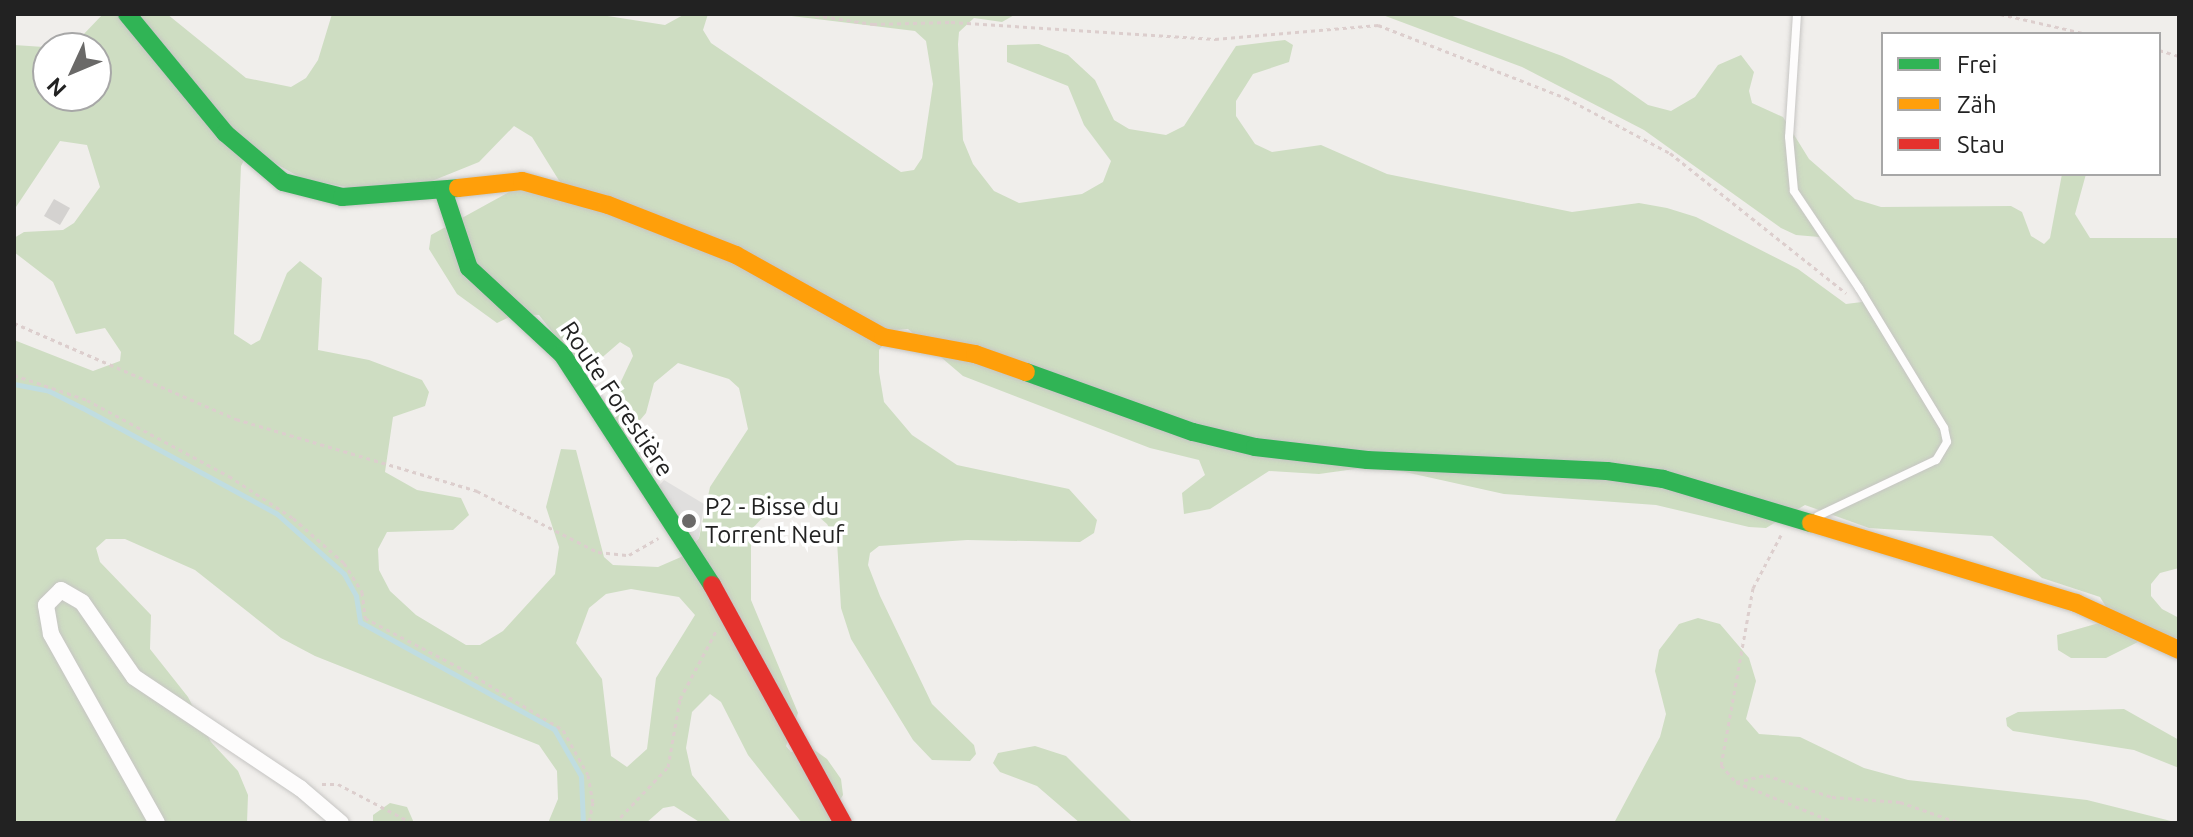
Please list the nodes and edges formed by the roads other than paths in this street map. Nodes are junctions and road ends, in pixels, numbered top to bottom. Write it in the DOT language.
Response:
graph roads {
  1 [pos="127,14"];
  2 [pos="1797,14"];
  3 [pos="443,190"];
  4 [pos="1809,520"];
  5 [pos="2179,650"];
  6 [pos="157,823"];
  7 [pos="341,823"];
  8 [pos="843,823"];
  1 -- 3 [label="street"];
  2 -- 4 [label="lane"];
  3 -- 4 [label="street"];
  3 -- 8 [label="street, Route Forestière"];
  4 -- 5 [label="street"];
  6 -- 7 [label="street"];
}
